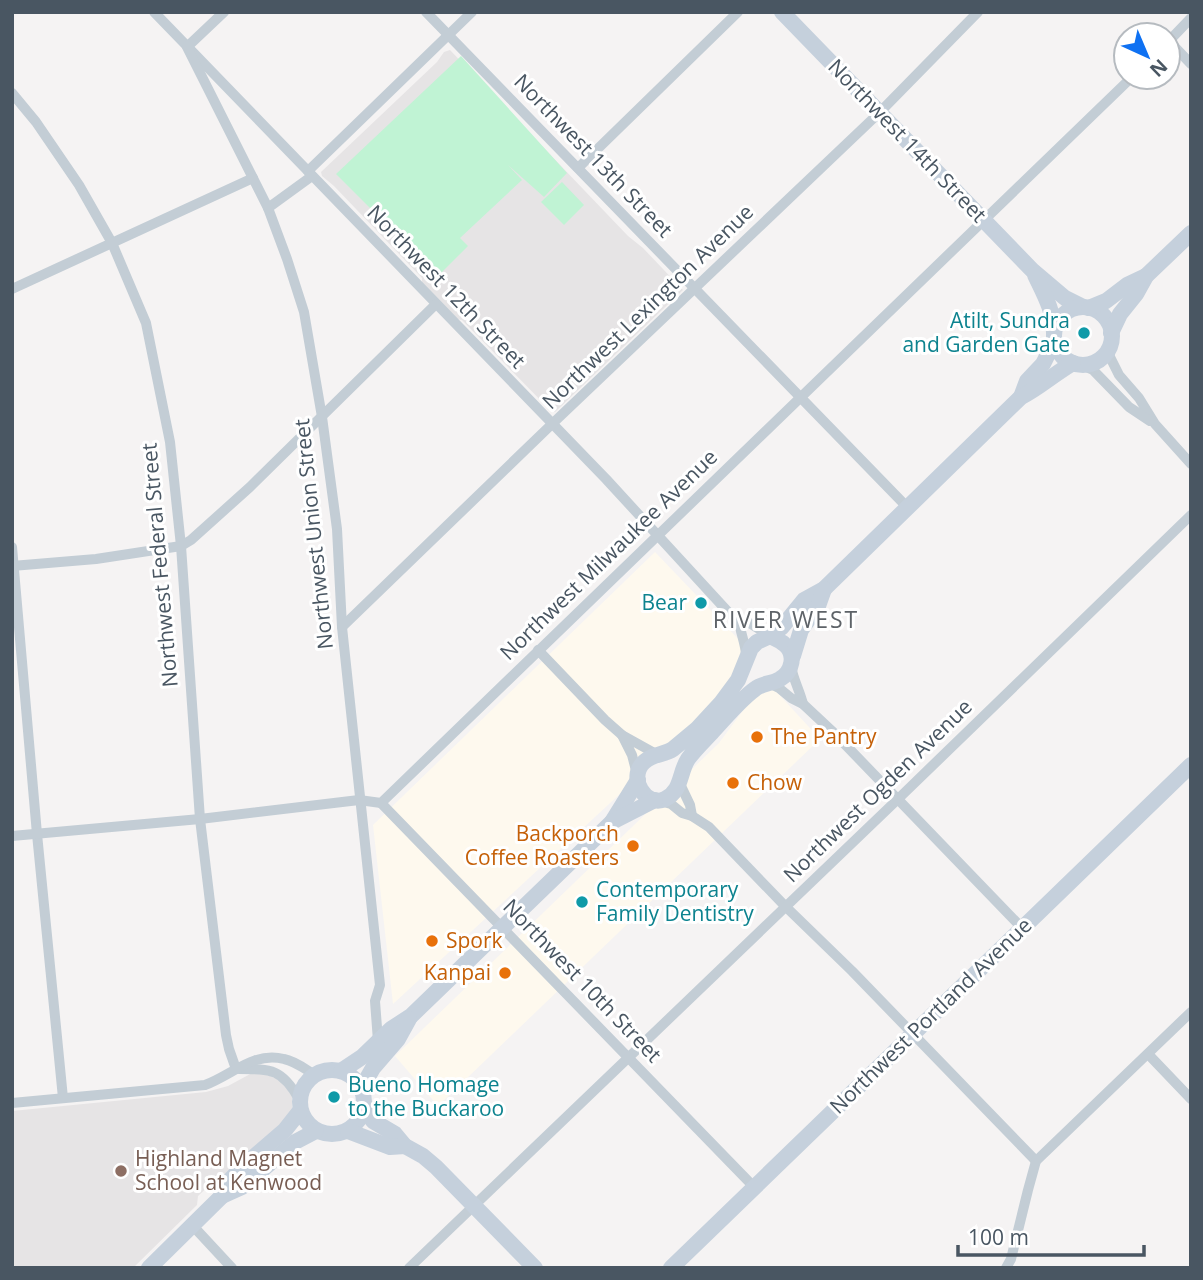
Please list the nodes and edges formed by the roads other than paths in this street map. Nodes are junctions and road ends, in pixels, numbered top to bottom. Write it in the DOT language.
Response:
graph roads {
  1 [pos="154,12"];
  2 [pos="224,12"];
  3 [pos="426,12"];
  4 [pos="472,12"];
  5 [pos="738,12"];
  6 [pos="782,12"];
  7 [pos="978,12"];
  8 [pos="449,35"];
  9 [pos="187,47"];
  10 [pos="1118,91"];
  11 [pos="12,93"];
  12 [pos="880,112"];
  13 [pos="578,168"];
  14 [pos="310,174"];
  15 [pos="253,178"];
  16 [pos="268,208"];
  17 [pos="984,222"];
  18 [pos="1191,233"];
  19 [pos="112,243"];
  20 [pos="1032,270"];
  21 [pos="1146,276"];
  22 [pos="12,289"];
  23 [pos="695,289"];
  24 [pos="436,304"];
  25 [pos="1086,308"];
  26 [pos="1054,338"];
  27 [pos="1110,340"];
  28 [pos="1077,364"];
  29 [pos="800,397"];
  30 [pos="1021,397"];
  31 [pos="322,417"];
  32 [pos="552,424"];
  33 [pos="1155,424"];
  34 [pos="1191,464"];
  35 [pos="907,507"];
  36 [pos="1191,515"];
  37 [pos="657,534"];
  38 [pos="181,545"];
  39 [pos="12,547"];
  40 [pos="13,566"];
  41 [pos="824,589"];
  42 [pos="739,620"];
  43 [pos="342,627"];
  44 [pos="770,636"];
  45 [pos="538,650"];
  46 [pos="745,661"];
  47 [pos="792,661"];
  48 [pos="767,683"];
  49 [pos="803,704"];
  50 [pos="622,735"];
  51 [pos="661,755"];
  52 [pos="1191,765"];
  53 [pos="637,777"];
  54 [pos="681,778"];
  55 [pos="898,799"];
  56 [pos="359,800"];
  57 [pos="658,800"];
  58 [pos="381,803"];
  59 [pos="692,816"];
  60 [pos="200,819"];
  61 [pos="612,822"];
  62 [pos="37,834"];
  63 [pos="12,836"];
  64 [pos="785,906"];
  65 [pos="502,927"];
  66 [pos="1023,928"];
  67 [pos="1191,1012"];
  68 [pos="411,1016"];
  69 [pos="913,1034"];
  70 [pos="378,1041"];
  71 [pos="1148,1054"];
  72 [pos="628,1057"];
  73 [pos="236,1069"];
  74 [pos="341,1071"];
  75 [pos="314,1075"];
  76 [pos="361,1089"];
  77 [pos="63,1098"];
  78 [pos="1191,1099"];
  79 [pos="12,1103"];
  80 [pos="300,1105"];
  81 [pos="364,1108"];
  82 [pos="316,1131"];
  83 [pos="348,1131"];
  84 [pos="405,1146"];
  85 [pos="1037,1161"];
  86 [pos="754,1187"];
  87 [pos="222,1196"];
  88 [pos="474,1205"];
  89 [pos="193,1226"];
  90 [pos="149,1268"];
  91 [pos="233,1268"];
  92 [pos="409,1268"];
  93 [pos="535,1268"];
  94 [pos="671,1268"];
  95 [pos="1006,1268"];
  1 -- 9 [label="street, Northwest 12th Street"];
  2 -- 9 [label="street"];
  3 -- 8 [label="street, Northwest 13th Street"];
  4 -- 8 [label="street"];
  5 -- 13 [label="street"];
  6 -- 12 [label="main road, Northwest 14th Street"];
  7 -- 12 [label="street, Northwest Lexington Avenue"];
  8 -- 13 [label="street, Northwest 13th Street"];
  8 -- 14 [label="street"];
  9 -- 14 [label="street, Northwest 12th Street"];
  9 -- 15 [label="street, Northwest Union Street"];
  10 -- 17 [label="street, Northwest Milwaukee Avenue"];
  11 -- 19 [label="street, Northwest Federal Street"];
  12 -- 17 [label="main road, Northwest 14th Street"];
  12 -- 23 [label="street, Northwest Lexington Avenue"];
  13 -- 23 [label="street, Northwest 13th Street"];
  14 -- 16 [label="street"];
  14 -- 24 [label="street, Northwest 12th Street"];
  15 -- 16 [label="street, Northwest Union Street"];
  15 -- 19 [label="street"];
  16 -- 31 [label="street, Northwest Union Street"];
  17 -- 20 [label="main road, Northwest 14th Street"];
  17 -- 29 [label="street, Northwest Milwaukee Avenue"];
  18 -- 21 [label="main road"];
  19 -- 22 [label="street"];
  19 -- 38 [label="street, Northwest Federal Street"];
  20 -- 25 [label="main road, Northwest 14th Street"];
  20 -- 26 [label="main road, Northwest 14th Street"];
  21 -- 25 [label="main road"];
  21 -- 27 [label="main road"];
  23 -- 29 [label="street, Northwest 13th Street"];
  23 -- 32 [label="street, Northwest Lexington Avenue"];
  24 -- 31 [label="street"];
  24 -- 32 [label="street, Northwest 12th Street"];
  25 -- 26 [label="main road"];
  25 -- 27 [label="main road"];
  26 -- 28 [label="main road"];
  26 -- 30 [label="main road"];
  27 -- 28 [label="main road"];
  27 -- 33 [label="street"];
  28 -- 30 [label="main road"];
  28 -- 33 [label="street"];
  29 -- 35 [label="street, Northwest 13th Street"];
  29 -- 37 [label="street, Northwest Milwaukee Avenue"];
  30 -- 35 [label="main road"];
  31 -- 38 [label="street"];
  31 -- 43 [label="street, Northwest Union Street"];
  32 -- 37 [label="street, Northwest 12th Street"];
  32 -- 43 [label="street, Northwest Lexington Avenue"];
  33 -- 34 [label="street"];
  35 -- 41 [label="main road"];
  36 -- 55 [label="street, Northwest Ogden Avenue"];
  37 -- 42 [label="street, Northwest 12th Street"];
  37 -- 45 [label="street, Northwest Milwaukee Avenue"];
  38 -- 40 [label="street"];
  38 -- 60 [label="street, Northwest Federal Street"];
  39 -- 40 [label="street"];
  40 -- 62 [label="street"];
  41 -- 44 [label="main road"];
  41 -- 47 [label="main road"];
  42 -- 44 [label="street, Northwest 12th Street"];
  42 -- 46 [label="street"];
  43 -- 56 [label="street, Northwest Union Street"];
  44 -- 46 [label="main road"];
  44 -- 47 [label="main road"];
  45 -- 50 [label="street"];
  45 -- 58 [label="street, Northwest Milwaukee Avenue"];
  46 -- 51 [label="main road"];
  47 -- 48 [label="main road"];
  47 -- 49 [label="street"];
  48 -- 49 [label="street"];
  48 -- 54 [label="main road"];
  49 -- 55 [label="street"];
  50 -- 51 [label="street"];
  50 -- 53 [label="street"];
  51 -- 53 [label="main road"];
  52 -- 66 [label="main road, Northwest Portland Avenue"];
  53 -- 57 [label="main road"];
  53 -- 61 [label="main road"];
  54 -- 57 [label="main road"];
  54 -- 59 [label="street"];
  55 -- 64 [label="street, Northwest Ogden Avenue"];
  55 -- 66 [label="street"];
  56 -- 58 [label="street"];
  56 -- 60 [label="street"];
  56 -- 70 [label="street, Northwest Union Street"];
  57 -- 59 [label="street"];
  57 -- 61 [label="main road"];
  58 -- 65 [label="street, Northwest 10th Street"];
  59 -- 64 [label="street"];
  60 -- 62 [label="street"];
  60 -- 73 [label="street, Northwest Federal Street"];
  61 -- 65 [label="main road"];
  62 -- 63 [label="street"];
  62 -- 77 [label="street"];
  64 -- 69 [label="street"];
  64 -- 72 [label="street, Northwest Ogden Avenue"];
  65 -- 68 [label="main road"];
  65 -- 72 [label="street, Northwest 10th Street"];
  66 -- 69 [label="main road, Northwest Portland Avenue"];
  67 -- 71 [label="street"];
  68 -- 70 [label="main road"];
  68 -- 76 [label="main road"];
  69 -- 85 [label="street"];
  69 -- 86 [label="main road, Northwest Portland Avenue"];
  70 -- 74 [label="main road"];
  71 -- 78 [label="street"];
  71 -- 85 [label="street"];
  72 -- 86 [label="street, Northwest 10th Street"];
  72 -- 88 [label="street, Northwest Ogden Avenue"];
  73 -- 75 [label="street"];
  73 -- 77 [label="street"];
  73 -- 80 [label="street"];
  74 -- 75 [label="main road"];
  74 -- 76 [label="main road"];
  75 -- 80 [label="main road"];
  76 -- 81 [label="main road"];
  77 -- 79 [label="street"];
  80 -- 82 [label="main road"];
  80 -- 87 [label="main road"];
  81 -- 83 [label="main road"];
  81 -- 84 [label="main road"];
  82 -- 83 [label="main road"];
  82 -- 87 [label="main road"];
  83 -- 84 [label="main road"];
  84 -- 88 [label="main road"];
  85 -- 95 [label="street"];
  86 -- 94 [label="main road, Northwest Portland Avenue"];
  87 -- 89 [label="main road"];
  88 -- 92 [label="street, Northwest Ogden Avenue"];
  88 -- 93 [label="main road"];
  89 -- 90 [label="main road"];
  89 -- 91 [label="street"];
}
